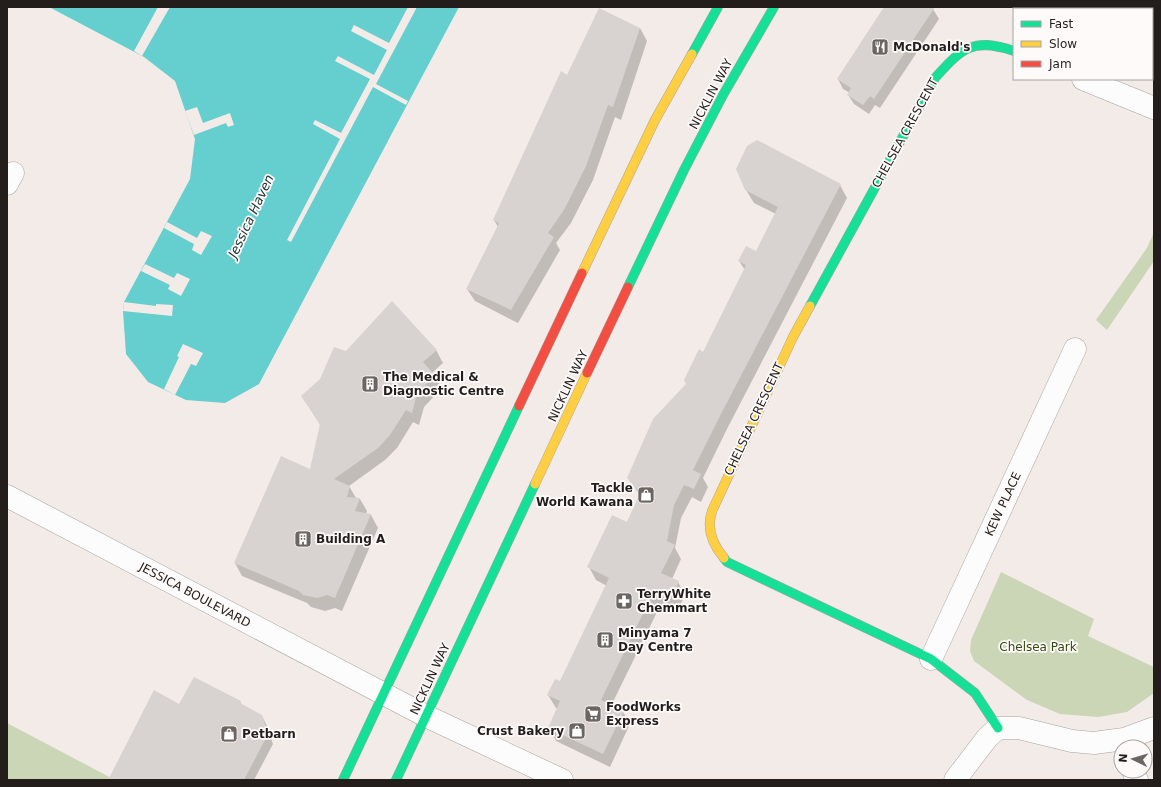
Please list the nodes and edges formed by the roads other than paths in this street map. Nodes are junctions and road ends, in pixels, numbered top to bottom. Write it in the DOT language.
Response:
graph roads {
  1 [pos="718,7"];
  2 [pos="774,7"];
  3 [pos="1013,51"];
  4 [pos="1085,80"];
  5 [pos="1154,108"];
  6 [pos="1075,349"];
  7 [pos="7,496"];
  8 [pos="931,660"];
  9 [pos="383,693"];
  10 [pos="426,716"];
  11 [pos="998,728"];
  12 [pos="1154,728"];
  13 [pos="1133,739"];
  14 [pos="1113,743"];
  15 [pos="343,780"];
  16 [pos="396,780"];
  17 [pos="562,780"];
  18 [pos="955,780"];
  1 -- 9 [label="main road"];
  2 -- 10 [label="main road, NICKLIN WAY"];
  3 -- 8 [label="main road, CHELSEA CRESCENT"];
  4 -- 5 [label="street"];
  6 -- 8 [label="street, KEW PLACE"];
  7 -- 9 [label="street, JESSICA BOULEVARD"];
  8 -- 11 [label="main road, CHELSEA CRESCENT"];
  9 -- 10 [label="street, JESSICA BOULEVARD"];
  9 -- 15 [label="main road"];
  10 -- 16 [label="main road, NICKLIN WAY"];
  10 -- 17 [label="street, JESSICA BOULEVARD"];
  11 -- 14 [label="street"];
  11 -- 18 [label="street"];
  12 -- 13 [label="street"];
}
